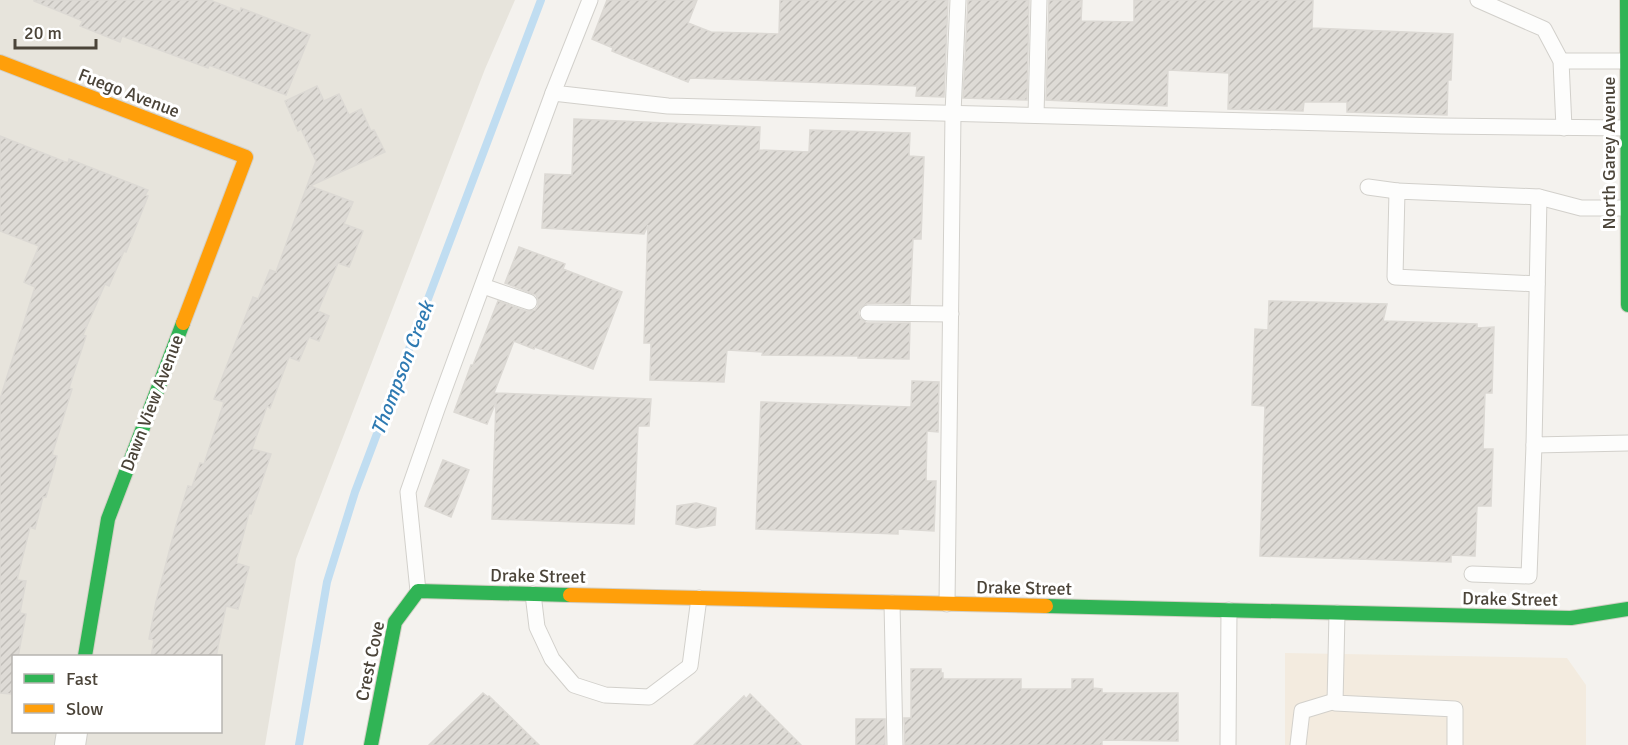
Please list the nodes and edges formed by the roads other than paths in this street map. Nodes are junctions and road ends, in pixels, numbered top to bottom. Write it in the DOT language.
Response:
graph roads {
  1 [pos="590,0"];
  2 [pos="958,0"];
  3 [pos="1039,0"];
  4 [pos="1478,0"];
  5 [pos="1627,0"];
  6 [pos="1561,61"];
  7 [pos="1627,61"];
  8 [pos="0,62"];
  9 [pos="553,93"];
  10 [pos="953,113"];
  11 [pos="1036,115"];
  12 [pos="1564,128"];
  13 [pos="1627,128"];
  14 [pos="246,157"];
  15 [pos="1368,187"];
  16 [pos="1397,191"];
  17 [pos="1539,197"];
  18 [pos="1628,208"];
  19 [pos="1537,284"];
  20 [pos="483,286"];
  21 [pos="529,302"];
  22 [pos="1628,305"];
  23 [pos="868,313"];
  24 [pos="951,314"];
  25 [pos="1628,443"];
  26 [pos="1534,445"];
  27 [pos="1472,574"];
  28 [pos="418,591"];
  29 [pos="533,594"];
  30 [pos="699,598"];
  31 [pos="892,603"];
  32 [pos="946,604"];
  33 [pos="1628,609"];
  34 [pos="1229,610"];
  35 [pos="1337,613"];
  36 [pos="85,655"];
  37 [pos="1335,701"];
  38 [pos="371,745"];
  39 [pos="895,745"];
  40 [pos="1228,745"];
  41 [pos="1298,745"];
  42 [pos="1455,745"];
  1 -- 9 [label="lane"];
  2 -- 10 [label="lane"];
  3 -- 11 [label="lane"];
  4 -- 6 [label="lane"];
  5 -- 7 [label="street, North Garey Avenue"];
  6 -- 7 [label="lane"];
  6 -- 12 [label="lane"];
  7 -- 13 [label="street, North Garey Avenue"];
  8 -- 14 [label="street, Fuego Avenue"];
  9 -- 10 [label="lane"];
  9 -- 20 [label="lane"];
  10 -- 11 [label="lane"];
  10 -- 24 [label="lane"];
  11 -- 12 [label="lane"];
  12 -- 13 [label="lane"];
  13 -- 18 [label="street, North Garey Avenue"];
  14 -- 36 [label="street, Dawn View Avenue"];
  15 -- 16 [label="lane"];
  16 -- 17 [label="lane"];
  16 -- 19 [label="lane"];
  17 -- 18 [label="lane"];
  17 -- 19 [label="lane"];
  18 -- 22 [label="street, North Garey Avenue"];
  19 -- 26 [label="lane"];
  20 -- 21 [label="lane"];
  20 -- 28 [label="lane"];
  23 -- 24 [label="lane"];
  24 -- 32 [label="lane"];
  25 -- 26 [label="lane"];
  26 -- 27 [label="lane"];
  28 -- 29 [label="street, Drake Street"];
  28 -- 38 [label="street, Crest Cove"];
  29 -- 30 [label="street, Drake Street"];
  29 -- 30 [label="lane"];
  30 -- 31 [label="street, Drake Street"];
  31 -- 32 [label="street, Drake Street"];
  31 -- 39 [label="lane"];
  32 -- 34 [label="street, Drake Street"];
  33 -- 35 [label="street, Drake Street"];
  34 -- 35 [label="street, Drake Street"];
  34 -- 40 [label="lane"];
  35 -- 37 [label="lane"];
  37 -- 41 [label="lane"];
  37 -- 42 [label="lane"];
}
